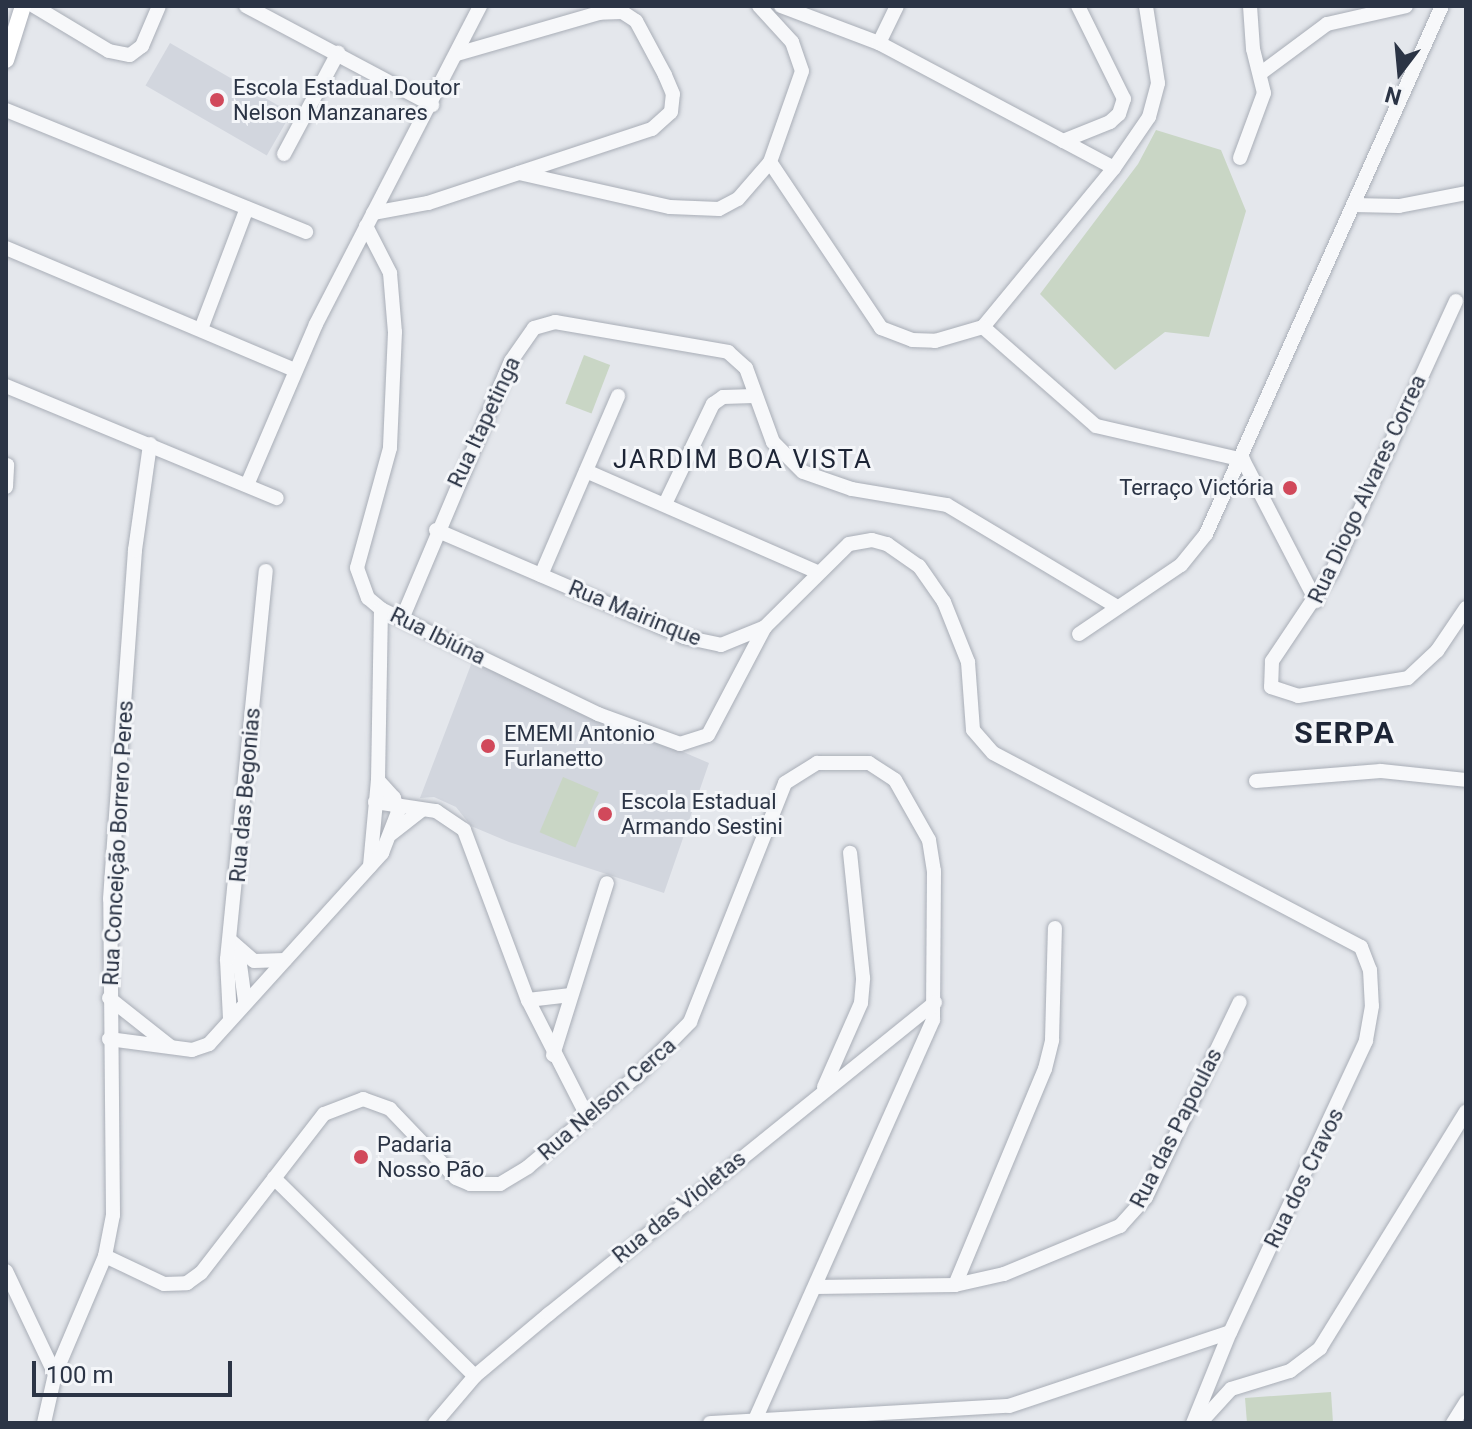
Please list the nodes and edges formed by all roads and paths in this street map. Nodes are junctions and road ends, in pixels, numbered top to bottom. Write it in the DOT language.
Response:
graph roads {
  1 [pos="23,6"];
  2 [pos="34,6"];
  3 [pos="159,6"];
  4 [pos="246,6"];
  5 [pos="480,6"];
  6 [pos="759,6"];
  7 [pos="781,6"];
  8 [pos="897,6"];
  9 [pos="1080,6"];
  10 [pos="1146,6"];
  11 [pos="1250,6"];
  12 [pos="1406,6"];
  13 [pos="1442,6"];
  14 [pos="589,11"];
  15 [pos="879,43"];
  16 [pos="338,53"];
  17 [pos="457,54"];
  18 [pos="6,60"];
  19 [pos="1261,73"];
  20 [pos="432,105"];
  21 [pos="6,110"];
  22 [pos="1063,141"];
  23 [pos="284,154"];
  24 [pos="571,156"];
  25 [pos="1240,158"];
  26 [pos="770,162"];
  27 [pos="1114,168"];
  28 [pos="518,172"];
  29 [pos="571,185"];
  30 [pos="1466,193"];
  31 [pos="1353,205"];
  32 [pos="247,208"];
  33 [pos="369,219"];
  34 [pos="306,232"];
  35 [pos="6,248"];
  36 [pos="1456,301"];
  37 [pos="983,327"];
  38 [pos="201,329"];
  39 [pos="295,370"];
  40 [pos="6,386"];
  41 [pos="618,396"];
  42 [pos="754,396"];
  43 [pos="150,444"];
  44 [pos="1243,460"];
  45 [pos="7,465"];
  46 [pos="586,471"];
  47 [pos="247,485"];
  48 [pos="6,487"];
  49 [pos="277,498"];
  50 [pos="665,504"];
  51 [pos="436,530"];
  52 [pos="266,571"];
  53 [pos="817,572"];
  54 [pos="541,575"];
  55 [pos="1316,601"];
  56 [pos="1116,606"];
  57 [pos="381,609"];
  58 [pos="1466,609"];
  59 [pos="402,619"];
  60 [pos="765,627"];
  61 [pos="1079,634"];
  62 [pos="1464,778"];
  63 [pos="378,780"];
  64 [pos="1256,781"];
  65 [pos="375,802"];
  66 [pos="397,804"];
  67 [pos="422,810"];
  68 [pos="374,829"];
  69 [pos="393,833"];
  70 [pos="850,853"];
  71 [pos="370,866"];
  72 [pos="607,883"];
  73 [pos="1055,928"];
  74 [pos="1342,934"];
  75 [pos="235,945"];
  76 [pos="285,960"];
  77 [pos="571,995"];
  78 [pos="109,998"];
  79 [pos="528,1000"];
  80 [pos="245,1001"];
  81 [pos="1240,1002"];
  82 [pos="935,1003"];
  83 [pos="230,1019"];
  84 [pos="109,1039"];
  85 [pos="171,1047"];
  86 [pos="553,1055"];
  87 [pos="822,1091"];
  88 [pos="1466,1112"];
  89 [pos="588,1118"];
  90 [pos="274,1178"];
  91 [pos="105,1256"];
  92 [pos="6,1271"];
  93 [pos="955,1285"];
  94 [pos="815,1287"];
  95 [pos="1230,1332"];
  96 [pos="55,1374"];
  97 [pos="475,1376"];
  98 [pos="1466,1402"];
  99 [pos="754,1422"];
  100 [pos="44,1423"];
  101 [pos="435,1423"];
  102 [pos="710,1423"];
  103 [pos="1193,1423"];
  104 [pos="1200,1423"];
  105 [pos="1453,1423"];
  1 -- 18 [label="main road"];
  2 -- 3 [label="street"];
  4 -- 16 [label="street"];
  5 -- 17 [label="street"];
  6 -- 26 [label="street"];
  7 -- 15 [label="street"];
  8 -- 15 [label="street"];
  9 -- 22 [label="street"];
  10 -- 27 [label="street"];
  11 -- 19 [label="street"];
  12 -- 19 [label="street"];
  13 -- 31 [label="street"];
  14 -- 17 [label="street"];
  14 -- 24 [label="street"];
  15 -- 22 [label="street"];
  16 -- 20 [label="street"];
  16 -- 23 [label="street"];
  17 -- 20 [label="street"];
  19 -- 25 [label="street"];
  20 -- 33 [label="street"];
  21 -- 32 [label="street"];
  22 -- 27 [label="street"];
  24 -- 28 [label="street"];
  24 -- 29 [label="street"];
  26 -- 29 [label="street"];
  26 -- 37 [label="street"];
  27 -- 37 [label="street"];
  28 -- 29 [label="street"];
  28 -- 33 [label="street"];
  30 -- 31 [label="street"];
  31 -- 44 [label="street"];
  32 -- 34 [label="street"];
  32 -- 38 [label="street"];
  33 -- 39 [label="street"];
  33 -- 57 [label="street, Rua Ibiúna"];
  35 -- 38 [label="street"];
  36 -- 55 [label="street, Rua Diogo Alvares Correa"];
  37 -- 44 [label="street"];
  38 -- 39 [label="street"];
  39 -- 47 [label="street"];
  40 -- 43 [label="street"];
  41 -- 46 [label="street"];
  42 -- 50 [label="street"];
  42 -- 51 [label="street, Rua Itapetinga"];
  42 -- 56 [label="street"];
  43 -- 47 [label="street"];
  43 -- 78 [label="street, Rua Conceição Borrero Peres"];
  44 -- 55 [label="street"];
  44 -- 56 [label="street"];
  45 -- 48 [label="street"];
  46 -- 50 [label="street"];
  46 -- 54 [label="street"];
  47 -- 49 [label="street"];
  50 -- 53 [label="street"];
  51 -- 54 [label="street, Rua Mairinque"];
  51 -- 59 [label="street, Rua Itapetinga"];
  52 -- 75 [label="street, Rua das Begonias"];
  53 -- 60 [label="street, Rua Mairinque"];
  53 -- 74 [label="street, Rua Mairinque"];
  54 -- 60 [label="street, Rua Mairinque"];
  55 -- 58 [label="street, Rua Diogo Alvares Correa"];
  56 -- 61 [label="street"];
  57 -- 59 [label="street, Rua Ibiúna"];
  57 -- 63 [label="street"];
  59 -- 60 [label="street, Rua Ibiúna"];
  62 -- 64 [label="street"];
  63 -- 65 [label="street"];
  63 -- 66 [label="street"];
  65 -- 66 [label="street"];
  65 -- 68 [label="street"];
  66 -- 67 [label="street"];
  66 -- 69 [label="street"];
  67 -- 69 [label="street"];
  67 -- 79 [label="street"];
  68 -- 69 [label="street"];
  68 -- 71 [label="street"];
  69 -- 71 [label="street"];
  70 -- 87 [label="street"];
  71 -- 76 [label="street"];
  72 -- 77 [label="street"];
  73 -- 93 [label="street"];
  74 -- 95 [label="street, Rua dos Cravos"];
  75 -- 76 [label="street"];
  75 -- 80 [label="street, Rua das Begonias"];
  75 -- 83 [label="street, Rua das Begonias"];
  76 -- 80 [label="street"];
  77 -- 79 [label="street"];
  77 -- 86 [label="street"];
  78 -- 84 [label="street, Rua Conceição Borrero Peres"];
  78 -- 85 [label="street"];
  79 -- 86 [label="street"];
  80 -- 83 [label="street"];
  81 -- 93 [label="street, Rua das Papoulas"];
  82 -- 87 [label="street, Rua das Violetas"];
  82 -- 89 [label="street, Rua Nelson Cerca"];
  82 -- 94 [label="street, Rua Nelson Cerca"];
  83 -- 85 [label="street"];
  84 -- 85 [label="street"];
  84 -- 91 [label="street, Rua Conceição Borrero Peres"];
  86 -- 89 [label="street"];
  87 -- 97 [label="street, Rua das Violetas"];
  88 -- 104 [label="street"];
  89 -- 90 [label="street, Rua Nelson Cerca"];
  90 -- 91 [label="street, Rua Nelson Cerca"];
  90 -- 97 [label="street"];
  91 -- 96 [label="street, Rua Conceição Borrero Peres"];
  92 -- 96 [label="street"];
  93 -- 94 [label="street, Rua das Papoulas"];
  94 -- 99 [label="street, Rua Nelson Cerca"];
  95 -- 99 [label="street"];
  95 -- 103 [label="street, Rua dos Cravos"];
  96 -- 100 [label="street, Rua Conceição Borrero Peres"];
  97 -- 101 [label="street, Rua das Violetas"];
  98 -- 105 [label="street"];
  99 -- 102 [label="street"];
}
